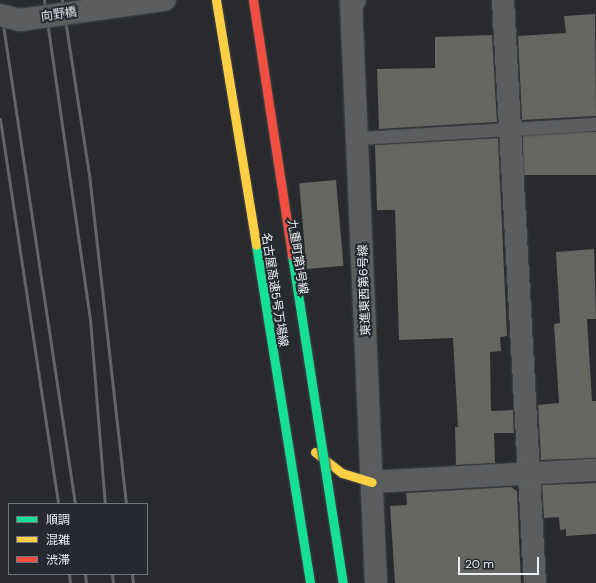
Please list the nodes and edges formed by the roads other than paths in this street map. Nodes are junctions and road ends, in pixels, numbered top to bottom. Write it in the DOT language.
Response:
graph roads {
  1 [pos="165,0"];
  2 [pos="216,0"];
  3 [pos="245,0"];
  4 [pos="253,0"];
  5 [pos="355,0"];
  6 [pos="503,0"];
  7 [pos="0,15"];
  8 [pos="596,124"];
  9 [pos="510,129"];
  10 [pos="359,138"];
  11 [pos="596,470"];
  12 [pos="530,474"];
  13 [pos="372,482"];
  14 [pos="310,583"];
  15 [pos="343,583"];
  16 [pos="376,583"];
  17 [pos="535,583"];
  1 -- 7 [label="street, 向野橋, bridge"];
  2 -- 14 [label="main road, 名古屋高速5号万場線"];
  3 -- 13 [label="main road, 九重町第1号線"];
  4 -- 15 [label="main road, 名古屋高速5号万場線, bridge"];
  5 -- 10 [label="street, 東進東西第6号線"];
  6 -- 9 [label="street"];
  8 -- 9 [label="lane"];
  9 -- 10 [label="lane"];
  9 -- 12 [label="street"];
  10 -- 13 [label="street, 東進東西第6号線"];
  11 -- 12 [label="street"];
  12 -- 13 [label="street"];
  12 -- 17 [label="street"];
  13 -- 16 [label="street, 東進東西第6号線"];
}
